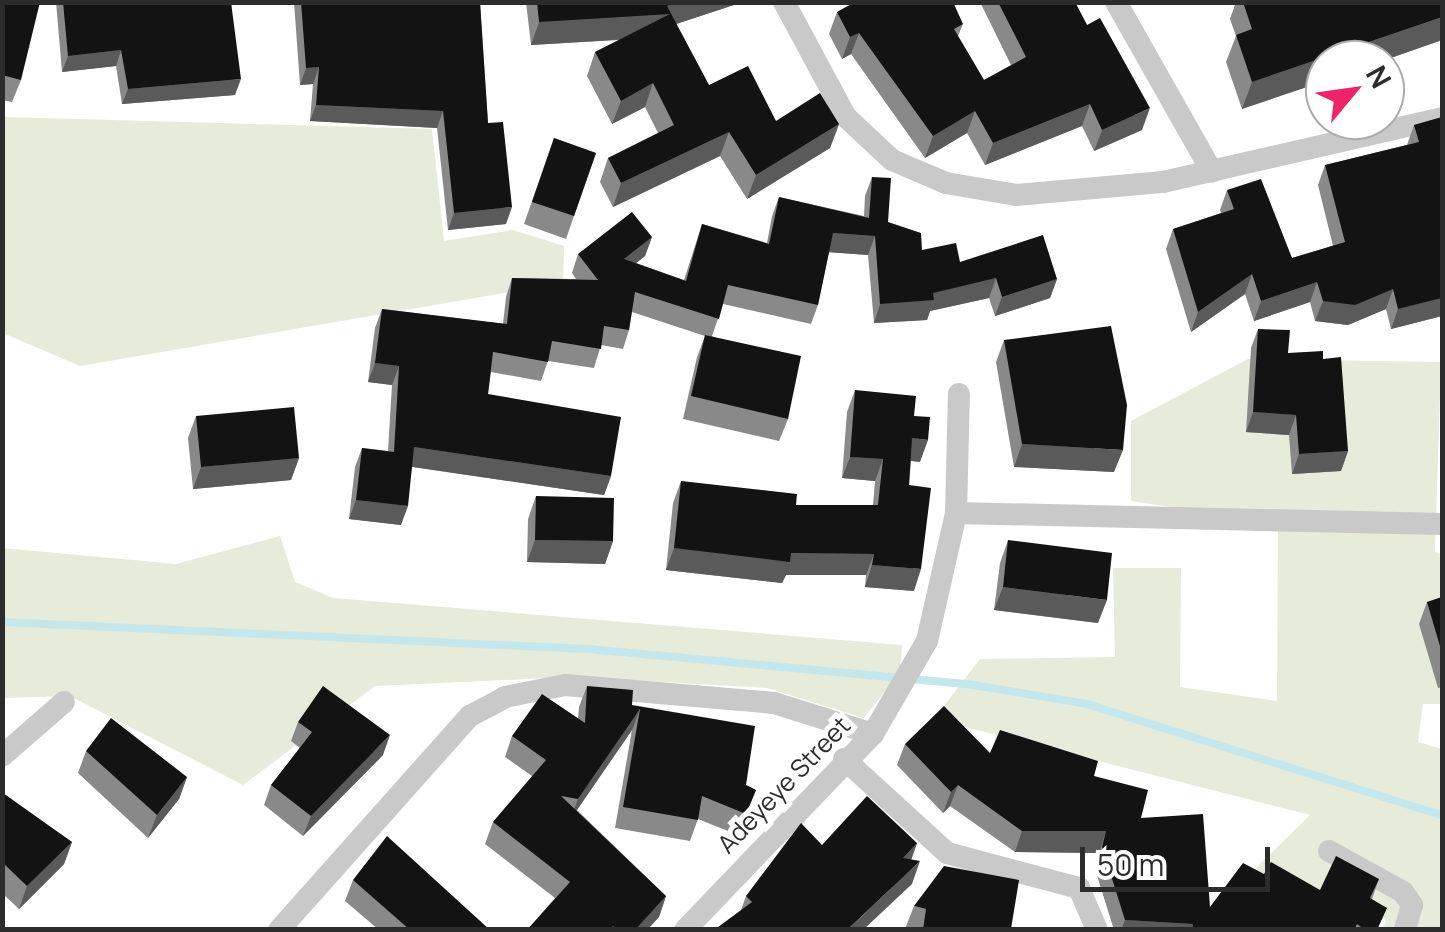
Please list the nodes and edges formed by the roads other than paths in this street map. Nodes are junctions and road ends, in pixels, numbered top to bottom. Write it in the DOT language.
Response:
graph roads {
  1 [pos="784,2"];
  2 [pos="1116,2"];
  3 [pos="1442,118"];
  4 [pos="1212,172"];
  5 [pos="959,394"];
  6 [pos="956,513"];
  7 [pos="1442,524"];
  8 [pos="64,702"];
  9 [pos="874,732"];
  10 [pos="2,756"];
  11 [pos="844,759"];
  12 [pos="1329,851"];
  13 [pos="278,930"];
  14 [pos="685,930"];
  15 [pos="1097,930"];
  16 [pos="1405,930"];
  1 -- 4 [label="street"];
  2 -- 4 [label="street"];
  3 -- 4 [label="street"];
  5 -- 6 [label="street, Adeyeye Street"];
  6 -- 7 [label="street"];
  6 -- 9 [label="street, Adeyeye Street"];
  8 -- 10 [label="street"];
  9 -- 11 [label="street, Adeyeye Street"];
  9 -- 13 [label="street"];
  11 -- 14 [label="street, Adeyeye Street"];
  11 -- 15 [label="street"];
  12 -- 16 [label="street"];
}
